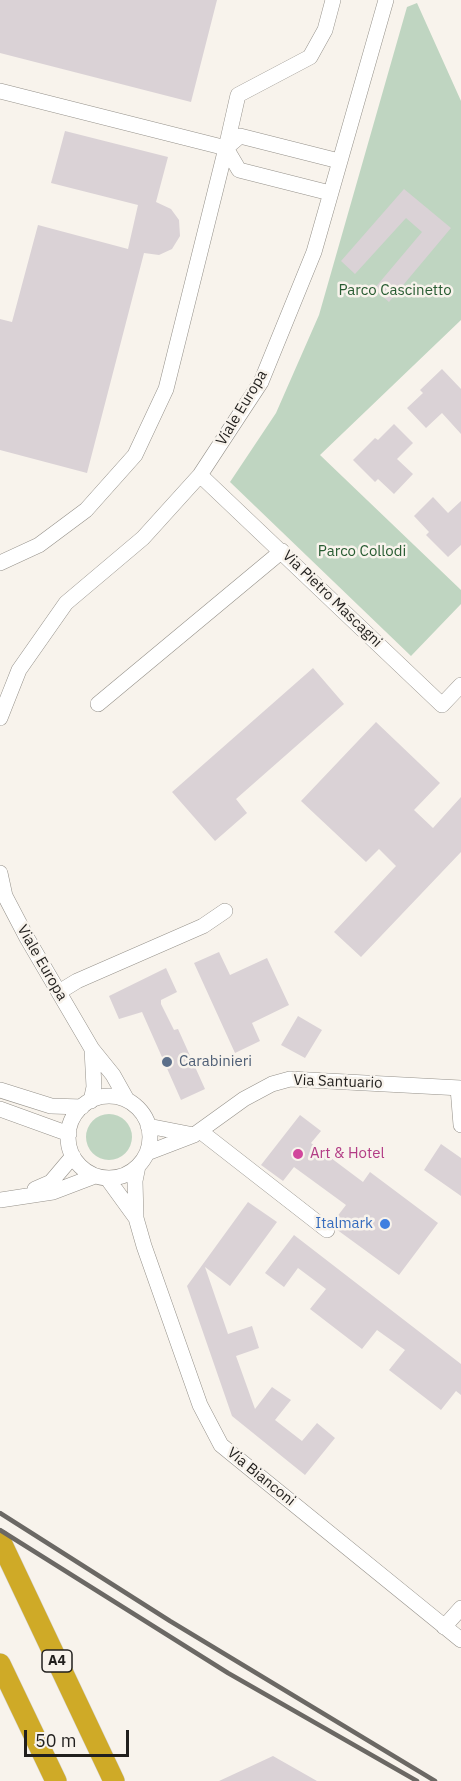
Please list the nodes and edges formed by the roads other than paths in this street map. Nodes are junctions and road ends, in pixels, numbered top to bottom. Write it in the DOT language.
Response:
graph roads {
  1 [pos="333,0"];
  2 [pos="386,0"];
  3 [pos="0,91"];
  4 [pos="226,148"];
  5 [pos="339,161"];
  6 [pos="330,193"];
  7 [pos="200,475"];
  8 [pos="282,551"];
  9 [pos="0,563"];
  10 [pos="461,686"];
  11 [pos="98,704"];
  12 [pos="0,718"];
  13 [pos="0,873"];
  14 [pos="225,910"];
  15 [pos="58,992"];
  16 [pos="92,1049"];
  17 [pos="460,1088"];
  18 [pos="0,1090"];
  19 [pos="127,1100"];
  20 [pos="86,1104"];
  21 [pos="0,1109"];
  22 [pos="461,1125"];
  23 [pos="148,1126"];
  24 [pos="197,1133"];
  25 [pos="69,1134"];
  26 [pos="147,1153"];
  27 [pos="73,1156"];
  28 [pos="138,1166"];
  29 [pos="101,1177"];
  30 [pos="21,1195"];
  31 [pos="0,1200"];
  32 [pos="136,1218"];
  33 [pos="327,1230"];
  34 [pos="0,1540"];
  35 [pos="461,1608"];
  36 [pos="444,1627"];
  37 [pos="461,1640"];
  38 [pos="0,1664"];
  39 [pos="56,1781"];
  40 [pos="114,1781"];
  1 -- 4 [label="street"];
  2 -- 5 [label="street, Viale Europa"];
  3 -- 4 [label="street"];
  4 -- 5 [label="street"];
  4 -- 6 [label="street"];
  4 -- 9 [label="street"];
  5 -- 6 [label="street, Viale Europa"];
  6 -- 7 [label="street, Viale Europa"];
  7 -- 8 [label="street, Via Pietro Mascagni"];
  7 -- 12 [label="street, Viale Europa"];
  8 -- 10 [label="street, Via Pietro Mascagni"];
  8 -- 11 [label="street"];
  13 -- 15 [label="street, Viale Europa"];
  14 -- 15 [label="street"];
  15 -- 16 [label="street, Viale Europa"];
  16 -- 19 [label="street, Viale Europa"];
  16 -- 20 [label="street, Viale Europa"];
  17 -- 22 [label="street"];
  17 -- 24 [label="street, Via Santuario"];
  18 -- 20 [label="street"];
  19 -- 20 [label="street"];
  19 -- 23 [label="street"];
  20 -- 25 [label="street"];
  21 -- 25 [label="street"];
  23 -- 24 [label="street"];
  23 -- 26 [label="street"];
  24 -- 26 [label="street, Via Santuario"];
  24 -- 33 [label="street"];
  25 -- 27 [label="street"];
  26 -- 28 [label="street"];
  27 -- 29 [label="street"];
  27 -- 30 [label="street"];
  28 -- 29 [label="street"];
  28 -- 32 [label="street, Via Bianconi"];
  29 -- 30 [label="street"];
  29 -- 32 [label="street, Via Bianconi"];
  30 -- 31 [label="street"];
  32 -- 36 [label="street, Via Bianconi"];
  34 -- 40 [label="highway, A4"];
  35 -- 36 [label="street"];
  36 -- 37 [label="street, Via Bianconi"];
  38 -- 39 [label="highway"];
}
